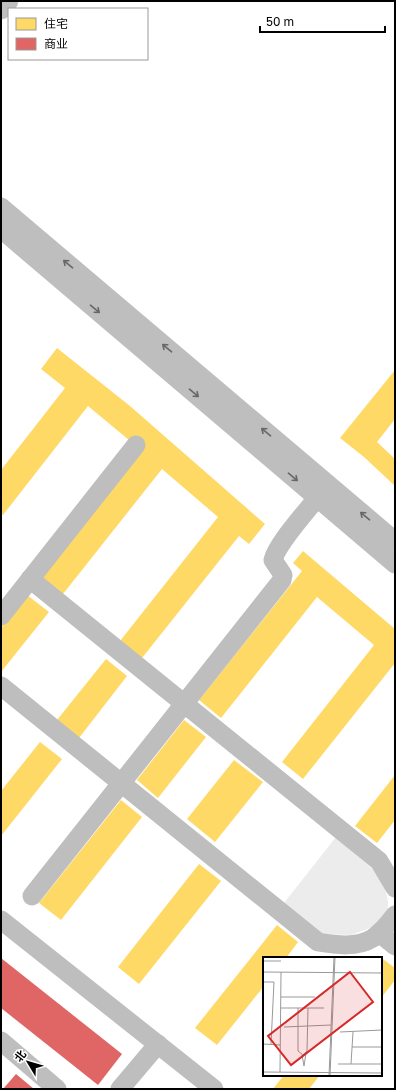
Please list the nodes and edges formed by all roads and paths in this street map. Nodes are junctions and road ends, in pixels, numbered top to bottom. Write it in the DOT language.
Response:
graph roads {
  1 [pos="7,1"];
  2 [pos="1,8"];
  3 [pos="1,207"];
  4 [pos="1,229"];
  5 [pos="136,445"];
  6 [pos="317,498"];
  7 [pos="395,542"];
  8 [pos="395,564"];
  9 [pos="30,579"];
  10 [pos="1,616"];
  11 [pos="1,686"];
  12 [pos="184,704"];
  13 [pos="121,783"];
  14 [pos="395,886"];
  15 [pos="32,896"];
  16 [pos="395,915"];
  17 [pos="1,920"];
  18 [pos="379,933"];
  19 [pos="395,946"];
  20 [pos="1,1041"];
  21 [pos="158,1044"];
  22 [pos="57,1089"];
  23 [pos="120,1089"];
  24 [pos="214,1089"];
  1 -- 2 [label="main road"];
  7 -- 3 [label="street, one-way"];
  4 -- 6 [label="street, one-way"];
  5 -- 9 [label="street"];
  6 -- 8 [label="street"];
  6 -- 12 [label="street"];
  9 -- 10 [label="street"];
  9 -- 12 [label="street"];
  11 -- 13 [label="street"];
  12 -- 13 [label="street"];
  12 -- 14 [label="street"];
  13 -- 15 [label="street"];
  13 -- 18 [label="street"];
  16 -- 18 [label="street"];
  17 -- 21 [label="street"];
  18 -- 19 [label="street"];
  20 -- 22 [label="street"];
  21 -- 23 [label="street"];
  21 -- 24 [label="street"];
}
